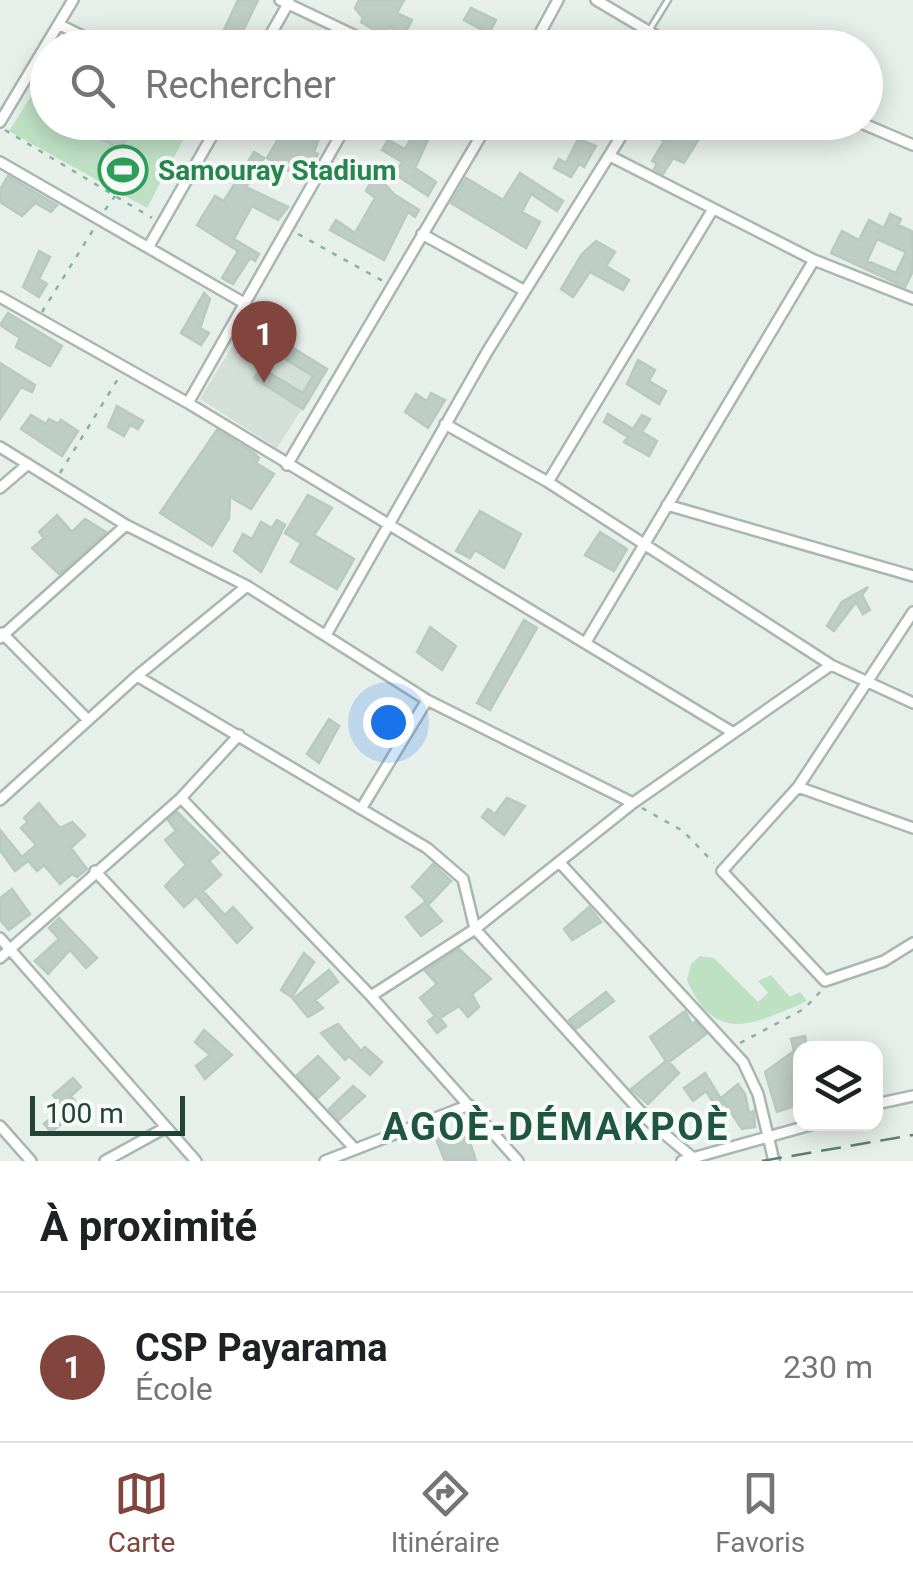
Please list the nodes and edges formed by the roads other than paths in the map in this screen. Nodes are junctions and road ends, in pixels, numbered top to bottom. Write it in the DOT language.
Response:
graph roads {
  1 [pos="72,0"];
  2 [pos="558,0"];
  3 [pos="596,0"];
  4 [pos="668,0"];
  5 [pos="286,1"];
  6 [pos="60,25"];
  7 [pos="650,29"];
  8 [pos="57,30"];
  9 [pos="70,30"];
  10 [pos="272,30"];
  11 [pos="345,30"];
  12 [pos="542,30"];
  13 [pos="30,74"];
  14 [pos="0,124"];
  15 [pos="883,132"];
  16 [pos="210,140"];
  17 [pos="338,140"];
  18 [pos="477,140"];
  19 [pos="619,140"];
  20 [pos="913,144"];
  21 [pos="610,156"];
  22 [pos="0,162"];
  23 [pos="713,209"];
  24 [pos="422,234"];
  25 [pos="148,246"];
  26 [pos="814,260"];
  27 [pos="525,292"];
  28 [pos="0,297"];
  29 [pos="913,299"];
  30 [pos="244,303"];
  31 [pos="188,403"];
  32 [pos="445,424"];
  33 [pos="0,447"];
  34 [pos="28,464"];
  35 [pos="287,465"];
  36 [pos="548,482"];
  37 [pos="0,488"];
  38 [pos="667,506"];
  39 [pos="126,525"];
  40 [pos="385,526"];
  41 [pos="644,544"];
  42 [pos="913,576"];
  43 [pos="246,586"];
  44 [pos="913,612"];
  45 [pos="1,634"];
  46 [pos="326,635"];
  47 [pos="586,642"];
  48 [pos="832,665"];
  49 [pos="137,676"];
  50 [pos="868,682"];
  51 [pos="427,700"];
  52 [pos="913,703"];
  53 [pos="88,720"];
  54 [pos="732,732"];
  55 [pos="239,734"];
  56 [pos="798,787"];
  57 [pos="181,798"];
  58 [pos="0,800"];
  59 [pos="633,803"];
  60 [pos="361,809"];
  61 [pos="913,828"];
  62 [pos="561,864"];
  63 [pos="95,871"];
  64 [pos="475,930"];
  65 [pos="0,938"];
  66 [pos="913,943"];
  67 [pos="10,949"];
  68 [pos="0,958"];
  69 [pos="371,996"];
  70 [pos="913,1096"];
  71 [pos="883,1102"];
  72 [pos="469,1105"];
  73 [pos="0,1126"];
  74 [pos="165,1128"];
  75 [pos="793,1129"];
  76 [pos="770,1135"];
  77 [pos="355,1148"];
  78 [pos="687,1159"];
  79 [pos="32,1161"];
  80 [pos="105,1161"];
  81 [pos="196,1161"];
  82 [pos="325,1161"];
  83 [pos="518,1161"];
  84 [pos="774,1161"];
  1 -- 6 [label="street"];
  2 -- 12 [label="street"];
  3 -- 7 [label="street"];
  4 -- 7 [label="lane"];
  5 -- 10 [label="street"];
  5 -- 11 [label="street"];
  6 -- 8 [label="street"];
  6 -- 9 [label="street"];
  13 -- 14 [label="street"];
  15 -- 20 [label="street"];
  16 -- 25 [label="street"];
  17 -- 30 [label="street"];
  18 -- 24 [label="street"];
  19 -- 21 [label="street"];
  21 -- 23 [label="street"];
  21 -- 27 [label="street"];
  22 -- 25 [label="street"];
  23 -- 26 [label="street"];
  23 -- 36 [label="street"];
  24 -- 27 [label="street"];
  24 -- 35 [label="street"];
  25 -- 30 [label="street"];
  26 -- 29 [label="street"];
  26 -- 38 [label="street"];
  27 -- 32 [label="street"];
  28 -- 31 [label="street"];
  30 -- 31 [label="street"];
  31 -- 35 [label="street"];
  32 -- 36 [label="street"];
  32 -- 40 [label="street"];
  33 -- 34 [label="street"];
  34 -- 37 [label="street"];
  34 -- 39 [label="street"];
  35 -- 40 [label="street"];
  36 -- 41 [label="street"];
  38 -- 41 [label="street"];
  38 -- 42 [label="street"];
  39 -- 43 [label="street"];
  39 -- 45 [label="street"];
  40 -- 46 [label="street"];
  40 -- 47 [label="street"];
  41 -- 47 [label="street"];
  41 -- 48 [label="street"];
  43 -- 46 [label="street"];
  43 -- 49 [label="street"];
  44 -- 50 [label="street"];
  45 -- 53 [label="street"];
  46 -- 51 [label="street"];
  47 -- 54 [label="street"];
  48 -- 50 [label="street"];
  48 -- 54 [label="street"];
  49 -- 53 [label="street"];
  49 -- 55 [label="street"];
  50 -- 52 [label="street"];
  50 -- 56 [label="street"];
  51 -- 59 [label="street"];
  51 -- 60 [label="street"];
  53 -- 58 [label="street"];
  54 -- 59 [label="street"];
  55 -- 57 [label="street"];
  55 -- 60 [label="street"];
  56 -- 61 [label="street"];
  56 -- 66 [label="street"];
  57 -- 63 [label="street"];
  57 -- 69 [label="street"];
  59 -- 62 [label="street"];
  60 -- 64 [label="street"];
  62 -- 64 [label="street"];
  62 -- 76 [label="street"];
  63 -- 67 [label="street"];
  63 -- 77 [label="street"];
  64 -- 69 [label="street"];
  64 -- 78 [label="street"];
  65 -- 67 [label="street"];
  67 -- 68 [label="street"];
  67 -- 74 [label="street"];
  69 -- 72 [label="street"];
  70 -- 71 [label="street"];
  72 -- 77 [label="street"];
  72 -- 83 [label="street"];
  73 -- 79 [label="street"];
  74 -- 80 [label="street"];
  74 -- 81 [label="street"];
  75 -- 76 [label="street"];
  76 -- 78 [label="street"];
  76 -- 84 [label="street"];
  77 -- 82 [label="street"];
}
